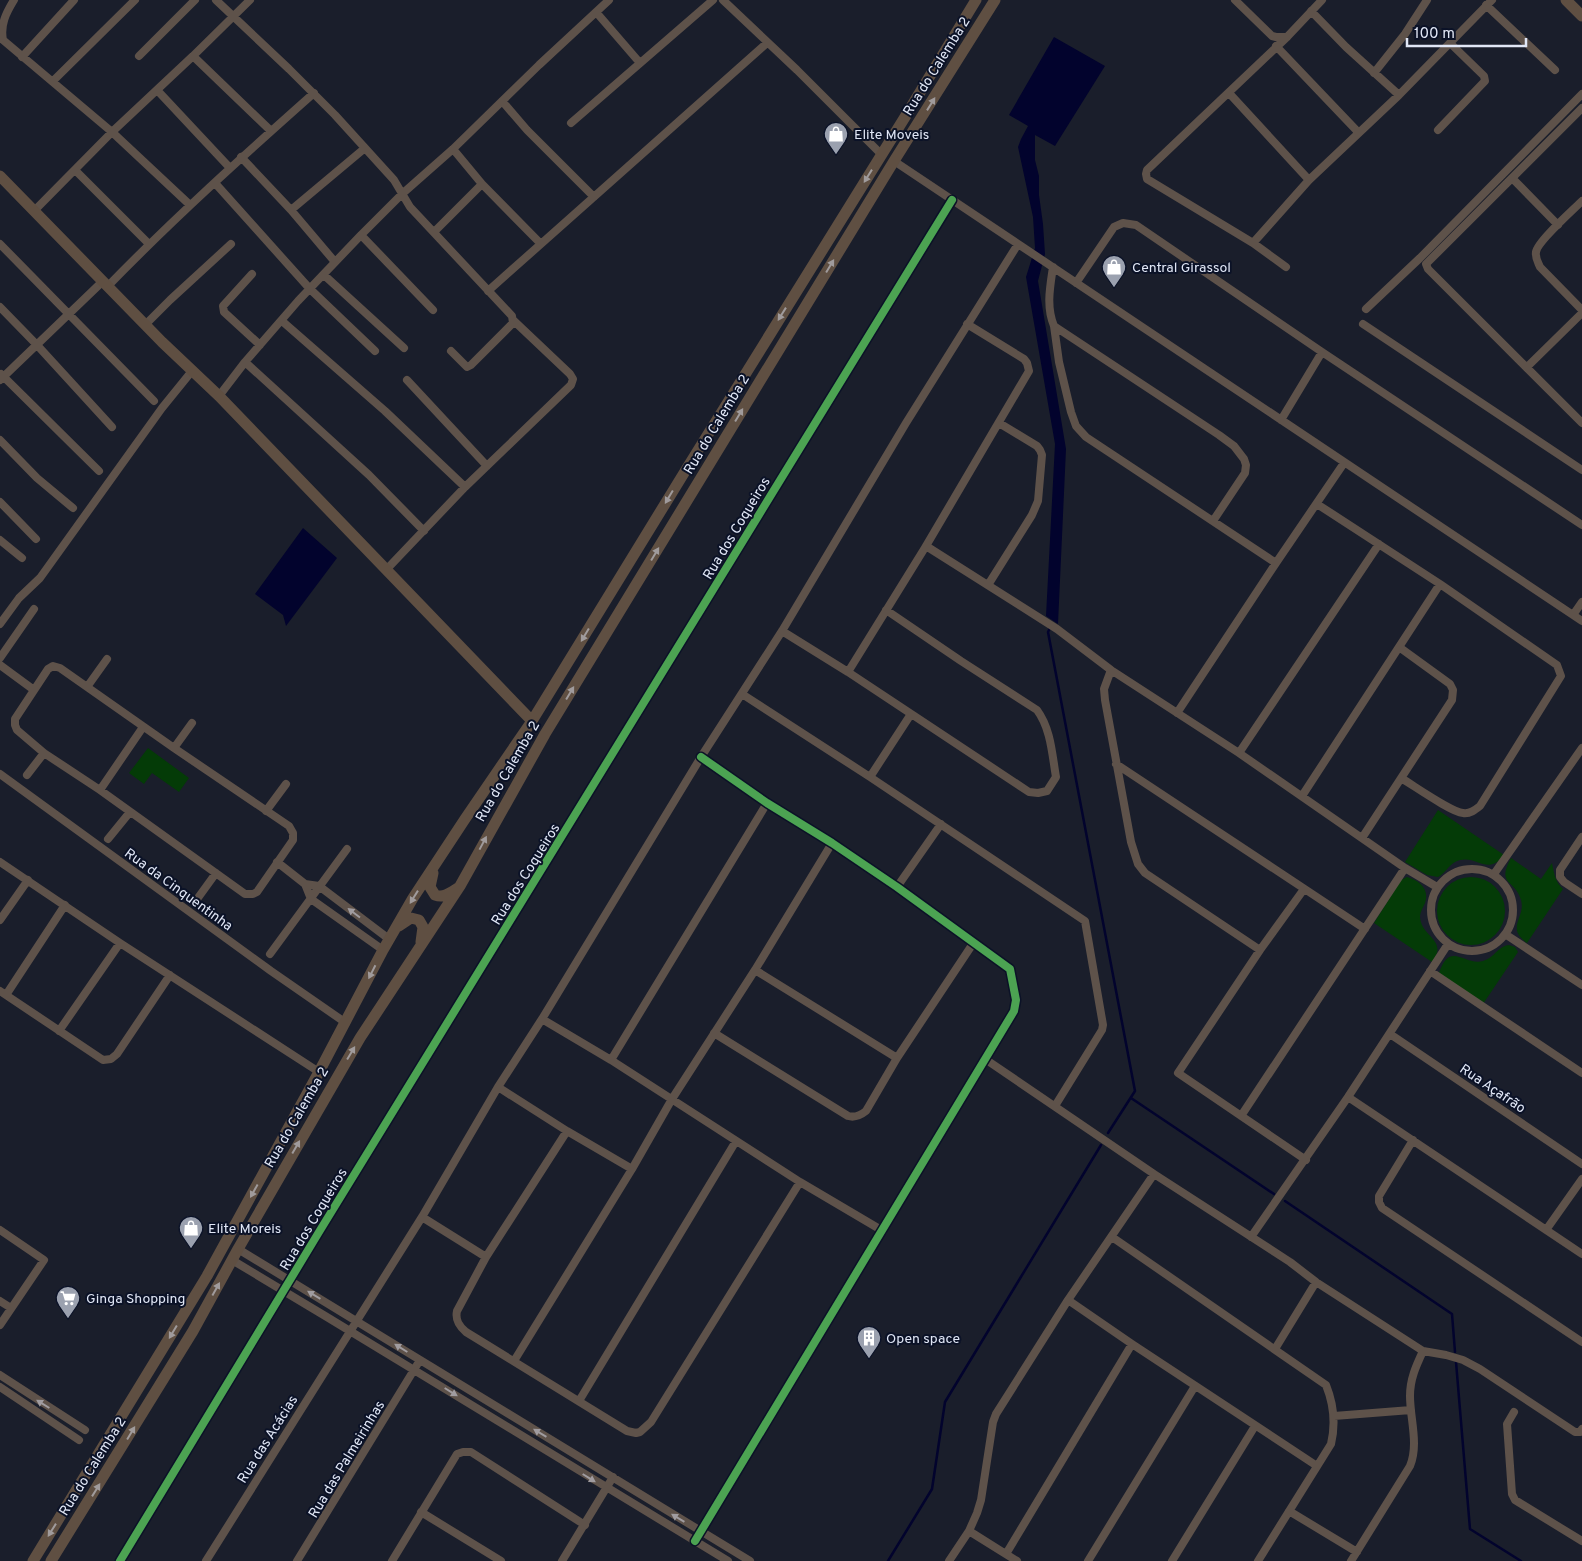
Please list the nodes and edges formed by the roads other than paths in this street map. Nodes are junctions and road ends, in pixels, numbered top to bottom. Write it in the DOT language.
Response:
graph roads {
  1 [pos="14,0"];
  2 [pos="74,0"];
  3 [pos="135,0"];
  4 [pos="195,0"];
  5 [pos="216,0"];
  6 [pos="250,0"];
  7 [pos="609,0"];
  8 [pos="713,0"];
  9 [pos="723,0"];
  10 [pos="976,0"];
  11 [pos="995,0"];
  12 [pos="1235,0"];
  13 [pos="1322,0"];
  14 [pos="1427,0"];
  15 [pos="1566,0"];
  16 [pos="1489,3"];
  17 [pos="1311,11"];
  18 [pos="596,12"];
  19 [pos="1582,16"];
  20 [pos="234,17"];
  21 [pos="1287,37"];
  22 [pos="1450,43"];
  23 [pos="768,44"];
  24 [pos="1276,46"];
  25 [pos="139,56"];
  26 [pos="193,56"];
  27 [pos="22,57"];
  28 [pos="640,63"];
  29 [pos="1555,70"];
  30 [pos="1374,73"];
  31 [pos="53,81"];
  32 [pos="156,90"];
  33 [pos="314,93"];
  34 [pos="1229,93"];
  35 [pos="1582,94"];
  36 [pos="1399,95"];
  37 [pos="502,101"];
  38 [pos="1576,101"];
  39 [pos="1582,108"];
  40 [pos="571,123"];
  41 [pos="1438,130"];
  42 [pos="271,131"];
  43 [pos="112,132"];
  44 [pos="1358,132"];
  45 [pos="365,148"];
  46 [pos="453,149"];
  47 [pos="881,154"];
  48 [pos="241,157"];
  49 [pos="894,161"];
  50 [pos="230,168"];
  51 [pos="75,170"];
  52 [pos="0,176"];
  53 [pos="1512,178"];
  54 [pos="1309,180"];
  55 [pos="215,183"];
  56 [pos="482,184"];
  57 [pos="402,194"];
  58 [pos="594,197"];
  59 [pos="952,200"];
  60 [pos="1582,201"];
  61 [pos="190,204"];
  62 [pos="291,210"];
  63 [pos="34,211"];
  64 [pos="1558,225"];
  65 [pos="434,232"];
  66 [pos="361,235"];
  67 [pos="1252,243"];
  68 [pos="0,244"];
  69 [pos="148,244"];
  70 [pos="231,244"];
  71 [pos="541,244"];
  72 [pos="1018,244"];
  73 [pos="335,262"];
  74 [pos="1286,267"];
  75 [pos="1053,268"];
  76 [pos="252,274"];
  77 [pos="324,275"];
  78 [pos="1076,283"];
  79 [pos="105,284"];
  80 [pos="310,289"];
  81 [pos="488,291"];
  82 [pos="0,307"];
  83 [pos="1366,309"];
  84 [pos="433,310"];
  85 [pos="1582,312"];
  86 [pos="69,314"];
  87 [pos="513,320"];
  88 [pos="282,321"];
  89 [pos="967,324"];
  90 [pos="1363,324"];
  91 [pos="146,325"];
  92 [pos="1054,326"];
  93 [pos="37,345"];
  94 [pos="260,345"];
  95 [pos="404,348"];
  96 [pos="375,350"];
  97 [pos="451,351"];
  98 [pos="1322,352"];
  99 [pos="245,362"];
  100 [pos="1527,367"];
  101 [pos="192,371"];
  102 [pos="1,376"];
  103 [pos="407,380"];
  104 [pos="219,396"];
  105 [pos="154,402"];
  106 [pos="1281,420"];
  107 [pos="998,423"];
  108 [pos="1582,423"];
  109 [pos="112,427"];
  110 [pos="0,440"];
  111 [pos="1344,463"];
  112 [pos="486,466"];
  113 [pos="1582,470"];
  114 [pos="99,471"];
  115 [pos="465,487"];
  116 [pos="0,502"];
  117 [pos="1317,504"];
  118 [pos="73,508"];
  119 [pos="1213,522"];
  120 [pos="1582,525"];
  121 [pos="424,531"];
  122 [pos="36,539"];
  123 [pos="0,540"];
  124 [pos="1379,544"];
  125 [pos="926,546"];
  126 [pos="22,558"];
  127 [pos="1276,563"];
  128 [pos="386,570"];
  129 [pos="1440,584"];
  130 [pos="988,585"];
  131 [pos="1582,602"];
  132 [pos="34,609"];
  133 [pos="886,610"];
  134 [pos="1574,615"];
  135 [pos="1582,621"];
  136 [pos="0,624"];
  137 [pos="782,630"];
  138 [pos="1399,647"];
  139 [pos="0,658"];
  140 [pos="107,659"];
  141 [pos="0,665"];
  142 [pos="1111,670"];
  143 [pos="848,672"];
  144 [pos="87,687"];
  145 [pos="34,690"];
  146 [pos="742,694"];
  147 [pos="1177,713"];
  148 [pos="911,714"];
  149 [pos="532,721"];
  150 [pos="192,723"];
  151 [pos="143,727"];
  152 [pos="174,748"];
  153 [pos="1582,748"];
  154 [pos="44,753"];
  155 [pos="1239,753"];
  156 [pos="701,757"];
  157 [pos="1116,764"];
  158 [pos="0,774"];
  159 [pos="27,776"];
  160 [pos="870,777"];
  161 [pos="1401,778"];
  162 [pos="286,784"];
  163 [pos="100,790"];
  164 [pos="1302,796"];
  165 [pos="767,803"];
  166 [pos="266,811"];
  167 [pos="130,812"];
  168 [pos="941,824"];
  169 [pos="1582,837"];
  170 [pos="1362,838"];
  171 [pos="108,839"];
  172 [pos="832,843"];
  173 [pos="347,848"];
  174 [pos="0,862"];
  175 [pos="277,862"];
  176 [pos="434,866"];
  177 [pos="1405,868"];
  178 [pos="216,873"];
  179 [pos="1494,874"];
  180 [pos="28,880"];
  181 [pos="305,884"];
  182 [pos="319,886"];
  183 [pos="460,886"];
  184 [pos="1437,886"];
  185 [pos="897,887"];
  186 [pos="1304,888"];
  187 [pos="1582,894"];
  188 [pos="311,899"];
  189 [pos="195,902"];
  190 [pos="65,905"];
  191 [pos="0,920"];
  192 [pos="1365,929"];
  193 [pos="392,934"];
  194 [pos="1505,934"];
  195 [pos="974,942"];
  196 [pos="120,943"];
  197 [pos="1448,944"];
  198 [pos="420,946"];
  199 [pos="383,950"];
  200 [pos="1260,950"];
  201 [pos="270,954"];
  202 [pos="755,970"];
  203 [pos="1430,971"];
  204 [pos="170,975"];
  205 [pos="1582,985"];
  206 [pos="3,993"];
  207 [pos="542,1020"];
  208 [pos="346,1023"];
  209 [pos="59,1031"];
  210 [pos="714,1033"];
  211 [pos="1390,1034"];
  212 [pos="897,1058"];
  213 [pos="611,1060"];
  214 [pos="985,1060"];
  215 [pos="1582,1063"];
  216 [pos="320,1072"];
  217 [pos="1580,1072"];
  218 [pos="498,1087"];
  219 [pos="1348,1096"];
  220 [pos="672,1099"];
  221 [pos="1055,1106"];
  222 [pos="1241,1116"];
  223 [pos="566,1131"];
  224 [pos="1413,1140"];
  225 [pos="736,1141"];
  226 [pos="1306,1160"];
  227 [pos="1582,1164"];
  228 [pos="632,1169"];
  229 [pos="1154,1174"];
  230 [pos="1582,1179"];
  231 [pos="800,1182"];
  232 [pos="422,1217"];
  233 [pos="0,1230"];
  234 [pos="1546,1230"];
  235 [pos="882,1231"];
  236 [pos="1112,1237"];
  237 [pos="1252,1238"];
  238 [pos="238,1249"];
  239 [pos="1582,1254"];
  240 [pos="486,1257"];
  241 [pos="232,1260"];
  242 [pos="290,1281"];
  243 [pos="1316,1282"];
  244 [pos="284,1291"];
  245 [pos="1068,1300"];
  246 [pos="0,1301"];
  247 [pos="11,1308"];
  248 [pos="356,1320"];
  249 [pos="0,1325"];
  250 [pos="350,1330"];
  251 [pos="1582,1342"];
  252 [pos="1132,1344"];
  253 [pos="1275,1349"];
  254 [pos="1423,1351"];
  255 [pos="420,1360"];
  256 [pos="514,1361"];
  257 [pos="414,1370"];
  258 [pos="0,1375"];
  259 [pos="1195,1386"];
  260 [pos="0,1387"];
  261 [pos="579,1401"];
  262 [pos="1411,1410"];
  263 [pos="1514,1412"];
  264 [pos="1334,1416"];
  265 [pos="1255,1426"];
  266 [pos="85,1430"];
  267 [pos="1582,1430"];
  268 [pos="79,1440"];
  269 [pos="1317,1466"];
  270 [pos="613,1477"];
  271 [pos="607,1489"];
  272 [pos="1289,1511"];
  273 [pos="421,1512"];
  274 [pos="585,1525"];
  275 [pos="701,1531"];
  276 [pos="969,1531"];
  277 [pos="695,1541"];
  278 [pos="1582,1541"];
  279 [pos="1357,1552"];
  280 [pos="1006,1554"];
  281 [pos="33,1561"];
  282 [pos="51,1561"];
  283 [pos="120,1561"];
  284 [pos="206,1561"];
  285 [pos="298,1561"];
  286 [pos="392,1561"];
  287 [pos="501,1561"];
  288 [pos="562,1561"];
  289 [pos="728,1561"];
  290 [pos="750,1561"];
  291 [pos="949,1561"];
  292 [pos="1016,1561"];
  293 [pos="1088,1561"];
  294 [pos="1172,1561"];
  295 [pos="1258,1561"];
  296 [pos="1351,1561"];
  1 -- 27 [label="street"];
  2 -- 27 [label="street"];
  3 -- 31 [label="street"];
  4 -- 25 [label="street"];
  5 -- 20 [label="street"];
  6 -- 20 [label="street"];
  7 -- 18 [label="street"];
  8 -- 28 [label="street"];
  9 -- 23 [label="street"];
  10 -- 47 [label="main road, Rua do Calemba 2"];
  49 -- 11 [label="main road, Rua do Calemba 2, one-way"];
  12 -- 21 [label="street"];
  13 -- 17 [label="street"];
  14 -- 30 [label="street"];
  15 -- 19 [label="main road"];
  16 -- 22 [label="street"];
  16 -- 29 [label="street"];
  17 -- 21 [label="street"];
  17 -- 30 [label="street"];
  18 -- 28 [label="street"];
  18 -- 37 [label="street"];
  20 -- 26 [label="street"];
  20 -- 33 [label="street"];
  21 -- 24 [label="street"];
  22 -- 36 [label="street"];
  22 -- 41 [label="street"];
  23 -- 47 [label="street"];
  23 -- 58 [label="street"];
  24 -- 34 [label="street"];
  24 -- 44 [label="street"];
  26 -- 32 [label="street"];
  26 -- 42 [label="street"];
  27 -- 31 [label="street"];
  28 -- 40 [label="street"];
  30 -- 36 [label="street"];
  31 -- 43 [label="street"];
  32 -- 43 [label="street"];
  32 -- 50 [label="street"];
  33 -- 42 [label="street"];
  33 -- 45 [label="street"];
  34 -- 54 [label="street"];
  34 -- 67 [label="street"];
  35 -- 38 [label="street"];
  36 -- 44 [label="street"];
  37 -- 46 [label="street"];
  37 -- 58 [label="street"];
  38 -- 39 [label="street"];
  38 -- 83 [label="street"];
  39 -- 53 [label="street"];
  42 -- 48 [label="street"];
  43 -- 51 [label="street"];
  43 -- 61 [label="street"];
  44 -- 54 [label="street"];
  45 -- 57 [label="street"];
  45 -- 62 [label="street"];
  46 -- 56 [label="street"];
  46 -- 57 [label="street"];
  47 -- 149 [label="main road, Rua do Calemba 2, one-way"];
  48 -- 50 [label="street"];
  48 -- 62 [label="street"];
  49 -- 59 [label="street"];
  183 -- 49 [label="main road, Rua do Calemba 2, one-way"];
  50 -- 55 [label="street"];
  51 -- 63 [label="street"];
  51 -- 69 [label="street"];
  52 -- 63 [label="main road"];
  53 -- 64 [label="street"];
  53 -- 100 [label="street"];
  54 -- 67 [label="street"];
  55 -- 61 [label="street"];
  55 -- 80 [label="street"];
  56 -- 65 [label="street"];
  56 -- 71 [label="street"];
  57 -- 65 [label="street"];
  57 -- 66 [label="street"];
  58 -- 71 [label="street"];
  59 -- 72 [label="street"];
  59 -- 242 [label="street, Rua dos Coqueiros"];
  60 -- 64 [label="street"];
  61 -- 69 [label="street"];
  62 -- 73 [label="street"];
  63 -- 79 [label="main road"];
  64 -- 85 [label="street"];
  65 -- 81 [label="street"];
  66 -- 73 [label="street"];
  66 -- 84 [label="street"];
  67 -- 74 [label="street"];
  68 -- 86 [label="street"];
  69 -- 79 [label="street"];
  70 -- 91 [label="street"];
  71 -- 81 [label="street"];
  72 -- 75 [label="street"];
  72 -- 89 [label="street, Rua das Acácias"];
  73 -- 77 [label="street"];
  75 -- 78 [label="street"];
  75 -- 92 [label="street"];
  76 -- 94 [label="street"];
  77 -- 80 [label="street"];
  77 -- 95 [label="street"];
  78 -- 98 [label="street"];
  78 -- 106 [label="street"];
  79 -- 86 [label="street"];
  79 -- 91 [label="main road"];
  80 -- 88 [label="street"];
  80 -- 96 [label="street"];
  81 -- 87 [label="street"];
  82 -- 93 [label="street"];
  85 -- 100 [label="street"];
  86 -- 93 [label="street"];
  86 -- 105 [label="street"];
  87 -- 97 [label="street"];
  87 -- 112 [label="street"];
  88 -- 94 [label="street"];
  88 -- 115 [label="street"];
  89 -- 107 [label="street"];
  89 -- 137 [label="street, Rua das Acácias"];
  90 -- 113 [label="street"];
  91 -- 101 [label="main road"];
  92 -- 119 [label="street"];
  92 -- 119 [label="street"];
  93 -- 102 [label="street"];
  93 -- 109 [label="street"];
  94 -- 99 [label="street"];
  98 -- 106 [label="street"];
  98 -- 120 [label="street"];
  99 -- 104 [label="street"];
  99 -- 121 [label="street"];
  100 -- 108 [label="street"];
  101 -- 104 [label="main road"];
  101 -- 136 [label="street"];
  102 -- 114 [label="street"];
  103 -- 112 [label="street"];
  104 -- 128 [label="main road"];
  106 -- 111 [label="street"];
  107 -- 125 [label="street"];
  107 -- 130 [label="street"];
  110 -- 118 [label="street"];
  111 -- 117 [label="street"];
  111 -- 134 [label="street"];
  112 -- 115 [label="street"];
  115 -- 121 [label="street"];
  116 -- 122 [label="street"];
  117 -- 124 [label="street"];
  117 -- 127 [label="street"];
  119 -- 127 [label="street"];
  121 -- 128 [label="street"];
  123 -- 126 [label="street"];
  124 -- 129 [label="street"];
  124 -- 155 [label="street"];
  125 -- 130 [label="street"];
  125 -- 133 [label="street"];
  127 -- 147 [label="street"];
  128 -- 149 [label="main road"];
  129 -- 138 [label="street"];
  129 -- 161 [label="street"];
  130 -- 142 [label="street"];
  131 -- 134 [label="street"];
  132 -- 139 [label="street"];
  133 -- 143 [label="street"];
  133 -- 148 [label="street"];
  134 -- 135 [label="street"];
  137 -- 143 [label="street"];
  137 -- 146 [label="street, Rua das Acácias"];
  138 -- 161 [label="street"];
  138 -- 164 [label="street"];
  140 -- 144 [label="street"];
  141 -- 145 [label="street"];
  142 -- 147 [label="street"];
  142 -- 157 [label="street"];
  143 -- 148 [label="street"];
  144 -- 145 [label="street"];
  144 -- 151 [label="street"];
  145 -- 154 [label="street"];
  146 -- 156 [label="street, Rua das Acácias"];
  146 -- 160 [label="street"];
  147 -- 155 [label="street"];
  148 -- 160 [label="street"];
  149 -- 176 [label="main road, Rua do Calemba 2"];
  150 -- 152 [label="street"];
  151 -- 152 [label="street"];
  151 -- 163 [label="street"];
  152 -- 166 [label="street"];
  153 -- 179 [label="street"];
  154 -- 159 [label="street"];
  154 -- 163 [label="street"];
  155 -- 164 [label="street"];
  156 -- 165 [label="street"];
  156 -- 207 [label="street, Rua das Acácias"];
  157 -- 186 [label="street"];
  157 -- 200 [label="street"];
  158 -- 208 [label="street, Rua da Cinquentinha"];
  160 -- 168 [label="street"];
  161 -- 170 [label="street"];
  162 -- 166 [label="street"];
  163 -- 167 [label="street"];
  164 -- 170 [label="street"];
  165 -- 172 [label="street"];
  165 -- 213 [label="street"];
  166 -- 175 [label="street"];
  167 -- 171 [label="street"];
  167 -- 178 [label="street"];
  168 -- 185 [label="street"];
  168 -- 221 [label="street"];
  169 -- 187 [label="street"];
  170 -- 177 [label="street"];
  172 -- 185 [label="street"];
  172 -- 202 [label="street"];
  173 -- 182 [label="street"];
  174 -- 180 [label="street"];
  175 -- 178 [label="street"];
  175 -- 181 [label="street"];
  176 -- 183 [label="main road"];
  176 -- 193 [label="main road, Rua do Calemba 2, one-way"];
  177 -- 184 [label="street"];
  177 -- 192 [label="street"];
  178 -- 189 [label="street"];
  179 -- 184 [label="street"];
  179 -- 194 [label="street"];
  180 -- 190 [label="street"];
  180 -- 191 [label="street"];
  181 -- 182 [label="street"];
  181 -- 188 [label="street"];
  182 -- 188 [label="street"];
  193 -- 182 [label="street, one-way"];
  183 -- 198 [label="main road, Rua do Calemba 2"];
  184 -- 197 [label="street"];
  185 -- 195 [label="street"];
  186 -- 192 [label="street"];
  186 -- 200 [label="street"];
  188 -- 199 [label="street"];
  188 -- 201 [label="street"];
  190 -- 196 [label="street"];
  190 -- 206 [label="street"];
  192 -- 222 [label="street"];
  193 -- 198 [label="main road"];
  193 -- 199 [label="main road, Rua do Calemba 2"];
  194 -- 197 [label="street"];
  194 -- 205 [label="street"];
  195 -- 212 [label="street"];
  195 -- 214 [label="street"];
  196 -- 204 [label="street"];
  196 -- 209 [label="street"];
  197 -- 203 [label="street"];
  238 -- 198 [label="main road, Rua do Calemba 2, one-way"];
  199 -- 208 [label="main road, Rua do Calemba 2, one-way"];
  200 -- 222 [label="street"];
  202 -- 210 [label="street"];
  202 -- 212 [label="street"];
  203 -- 211 [label="street"];
  203 -- 217 [label="street"];
  204 -- 209 [label="street"];
  204 -- 216 [label="street"];
  206 -- 209 [label="street"];
  207 -- 213 [label="street"];
  207 -- 218 [label="street, Rua das Acácias"];
  208 -- 216 [label="main road, Rua do Calemba 2"];
  210 -- 212 [label="street"];
  210 -- 220 [label="street"];
  211 -- 219 [label="street"];
  211 -- 227 [label="street, Rua Açafrão"];
  213 -- 220 [label="street"];
  214 -- 221 [label="street"];
  214 -- 235 [label="street"];
  215 -- 217 [label="street"];
  216 -- 281 [label="main road, Rua do Calemba 2, one-way"];
  218 -- 223 [label="street"];
  218 -- 232 [label="street, Rua das Acácias"];
  219 -- 224 [label="street"];
  219 -- 226 [label="street"];
  220 -- 225 [label="street"];
  220 -- 228 [label="street"];
  221 -- 229 [label="street"];
  222 -- 226 [label="street"];
  223 -- 228 [label="street"];
  223 -- 240 [label="street"];
  224 -- 234 [label="street"];
  224 -- 251 [label="street"];
  225 -- 231 [label="street"];
  225 -- 261 [label="street"];
  226 -- 237 [label="street"];
  228 -- 256 [label="street"];
  229 -- 236 [label="street"];
  229 -- 237 [label="street"];
  230 -- 234 [label="street"];
  231 -- 235 [label="street"];
  231 -- 261 [label="street"];
  232 -- 240 [label="street"];
  232 -- 248 [label="street, Rua das Acácias"];
  233 -- 247 [label="street"];
  234 -- 239 [label="street"];
  235 -- 275 [label="street"];
  236 -- 245 [label="street"];
  236 -- 253 [label="street"];
  237 -- 243 [label="street"];
  238 -- 241 [label="main road, Rua do Calemba 2"];
  238 -- 242 [label="street"];
  240 -- 256 [label="street"];
  241 -- 244 [label="street"];
  282 -- 241 [label="main road, Rua do Calemba 2, one-way"];
  242 -- 244 [label="street, Rua dos Coqueiros"];
  248 -- 242 [label="street, one-way"];
  243 -- 253 [label="street"];
  243 -- 254 [label="street"];
  244 -- 250 [label="street"];
  244 -- 283 [label="street, Rua dos Coqueiros"];
  245 -- 252 [label="street"];
  245 -- 276 [label="street"];
  246 -- 247 [label="street"];
  247 -- 249 [label="street"];
  248 -- 250 [label="street, Rua das Acácias"];
  255 -- 248 [label="street, one-way"];
  250 -- 257 [label="street"];
  250 -- 284 [label="street, Rua das Acácias"];
  252 -- 259 [label="street"];
  252 -- 280 [label="street"];
  253 -- 264 [label="street"];
  254 -- 262 [label="street"];
  254 -- 267 [label="street"];
  255 -- 257 [label="street, Rua das Palmeirinhas"];
  270 -- 255 [label="street, one-way"];
  256 -- 261 [label="street"];
  257 -- 271 [label="street, one-way"];
  257 -- 285 [label="street, Rua das Palmeirinhas"];
  266 -- 258 [label="street, one-way"];
  259 -- 265 [label="street"];
  259 -- 293 [label="street"];
  260 -- 268 [label="street"];
  262 -- 264 [label="street"];
  262 -- 279 [label="street"];
  263 -- 278 [label="street"];
  264 -- 269 [label="street"];
  265 -- 269 [label="street"];
  265 -- 294 [label="street"];
  269 -- 272 [label="street"];
  270 -- 271 [label="street"];
  275 -- 270 [label="street, one-way"];
  271 -- 274 [label="street"];
  271 -- 277 [label="street"];
  272 -- 279 [label="street"];
  272 -- 295 [label="street"];
  273 -- 274 [label="street"];
  273 -- 286 [label="street"];
  273 -- 287 [label="street"];
  274 -- 288 [label="street"];
  275 -- 277 [label="street"];
  275 -- 290 [label="street"];
  276 -- 280 [label="street"];
  276 -- 291 [label="street"];
  277 -- 289 [label="street"];
  279 -- 296 [label="street"];
  280 -- 292 [label="street"];
}
